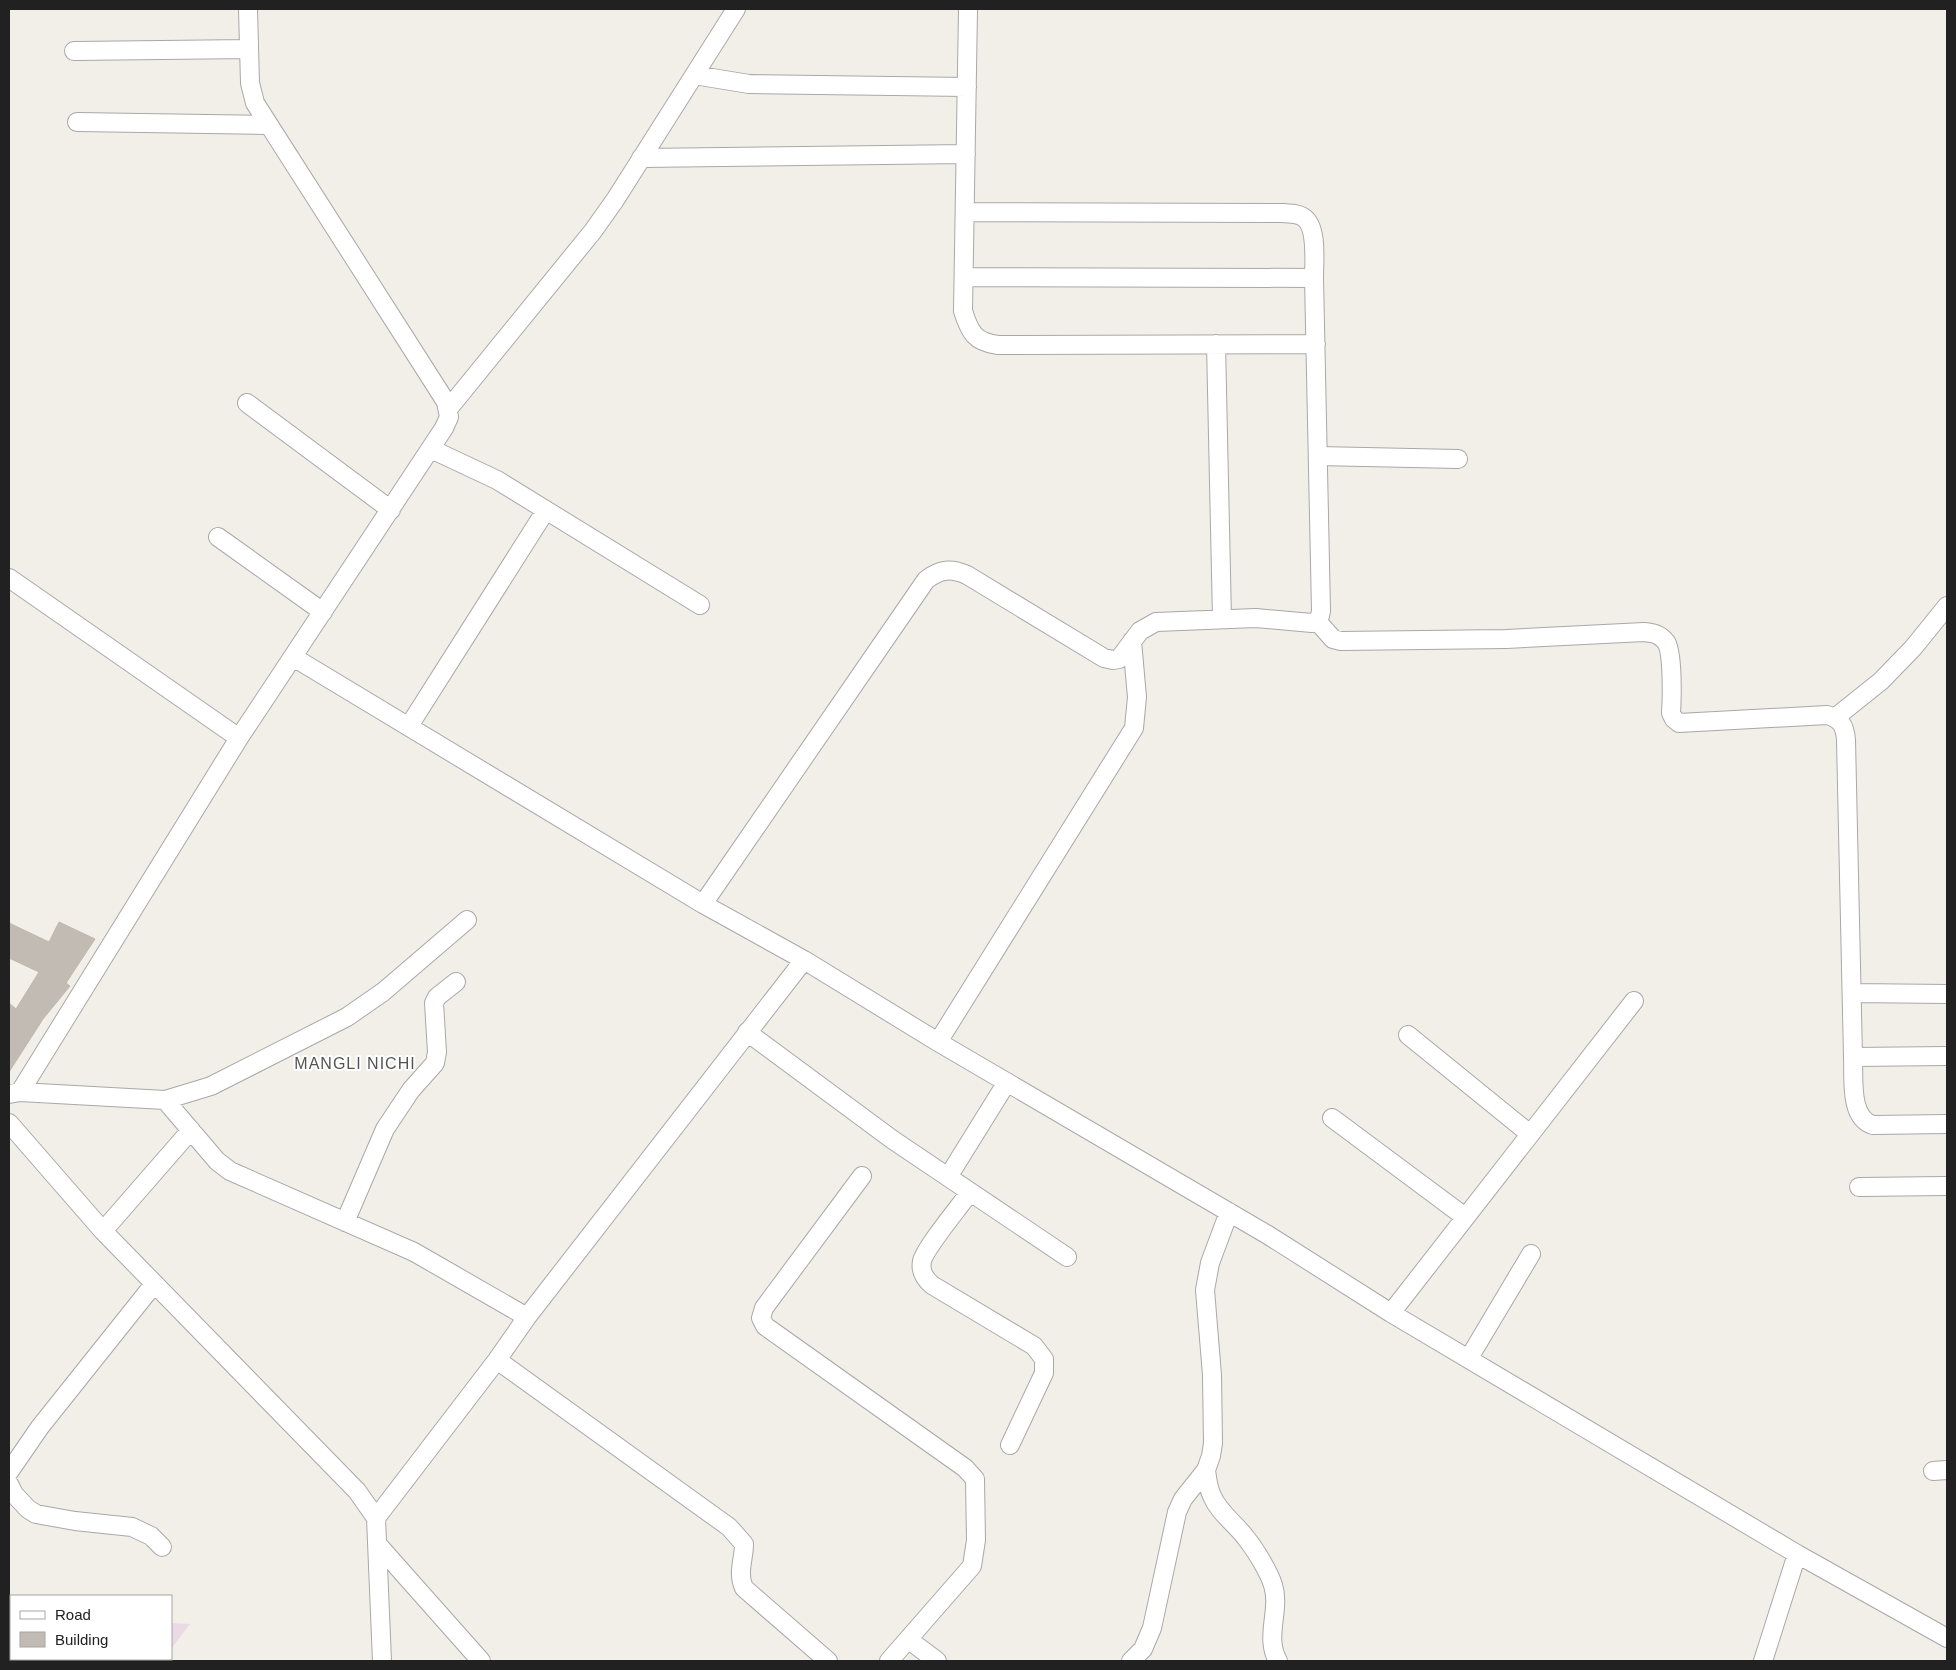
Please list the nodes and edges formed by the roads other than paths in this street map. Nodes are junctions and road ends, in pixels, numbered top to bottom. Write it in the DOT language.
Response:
graph roads {
  1 [pos="248,9"];
  2 [pos="736,9"];
  3 [pos="968,9"];
  4 [pos="249,49"];
  5 [pos="74,51"];
  6 [pos="694,75"];
  7 [pos="967,87"];
  8 [pos="77,122"];
  9 [pos="268,125"];
  10 [pos="966,154"];
  11 [pos="641,158"];
  12 [pos="965,212"];
  13 [pos="964,277"];
  14 [pos="1314,278"];
  15 [pos="1216,344"];
  16 [pos="1316,344"];
  17 [pos="247,403"];
  18 [pos="449,408"];
  19 [pos="431,449"];
  20 [pos="1318,456"];
  21 [pos="1458,459"];
  22 [pos="390,510"];
  23 [pos="546,510"];
  24 [pos="218,537"];
  25 [pos="9,578"];
  26 [pos="700,605"];
  27 [pos="1947,606"];
  28 [pos="323,612"];
  29 [pos="1222,619"];
  30 [pos="1317,621"];
  31 [pos="1132,641"];
  32 [pos="293,657"];
  33 [pos="1836,717"];
  34 [pos="408,726"];
  35 [pos="239,738"];
  36 [pos="703,904"];
  37 [pos="467,920"];
  38 [pos="804,960"];
  39 [pos="456,982"];
  40 [pos="1852,993"];
  41 [pos="1947,994"];
  42 [pos="1634,1001"];
  43 [pos="747,1032"];
  44 [pos="1408,1035"];
  45 [pos="938,1042"];
  46 [pos="1947,1056"];
  47 [pos="1853,1057"];
  48 [pos="1007,1082"];
  49 [pos="14,1093"];
  50 [pos="165,1100"];
  51 [pos="1332,1118"];
  52 [pos="9,1123"];
  53 [pos="1947,1124"];
  54 [pos="191,1130"];
  55 [pos="1530,1134"];
  56 [pos="862,1176"];
  57 [pos="948,1177"];
  58 [pos="1947,1186"];
  59 [pos="1859,1187"];
  60 [pos="970,1192"];
  61 [pos="1229,1212"];
  62 [pos="1465,1218"];
  63 [pos="345,1222"];
  64 [pos="103,1231"];
  65 [pos="1531,1254"];
  66 [pos="1067,1257"];
  67 [pos="154,1284"];
  68 [pos="1391,1312"];
  69 [pos="527,1317"];
  70 [pos="1469,1358"];
  71 [pos="497,1360"];
  72 [pos="1010,1445"];
  73 [pos="1206,1470"];
  74 [pos="9,1472"];
  75 [pos="9,1484"];
  76 [pos="376,1518"];
  77 [pos="378,1546"];
  78 [pos="162,1547"];
  79 [pos="1797,1554"];
  80 [pos="1947,1638"];
  81 [pos="909,1640"];
  82 [pos="382,1661"];
  83 [pos="481,1661"];
  84 [pos="828,1661"];
  85 [pos="889,1661"];
  86 [pos="937,1661"];
  87 [pos="1131,1661"];
  88 [pos="1278,1661"];
  89 [pos="1763,1661"];
  1 -- 4 [label="street"];
  2 -- 6 [label="street"];
  3 -- 7 [label="street"];
  4 -- 5 [label="street"];
  4 -- 9 [label="street"];
  6 -- 7 [label="street"];
  6 -- 11 [label="street"];
  7 -- 10 [label="street"];
  8 -- 9 [label="street"];
  9 -- 18 [label="street"];
  10 -- 11 [label="street"];
  10 -- 12 [label="street"];
  11 -- 18 [label="street"];
  12 -- 13 [label="street"];
  12 -- 14 [label="street"];
  13 -- 14 [label="street"];
  13 -- 15 [label="street"];
  14 -- 16 [label="street"];
  15 -- 16 [label="street"];
  15 -- 29 [label="street"];
  16 -- 20 [label="street"];
  17 -- 22 [label="street"];
  18 -- 19 [label="street"];
  19 -- 22 [label="street"];
  19 -- 23 [label="street"];
  20 -- 21 [label="street"];
  20 -- 30 [label="street"];
  22 -- 28 [label="street"];
  23 -- 26 [label="street"];
  23 -- 34 [label="street"];
  24 -- 28 [label="street"];
  25 -- 35 [label="street"];
  27 -- 33 [label="street"];
  28 -- 32 [label="street"];
  29 -- 30 [label="street"];
  29 -- 31 [label="street"];
  30 -- 33 [label="street"];
  31 -- 36 [label="street"];
  31 -- 45 [label="street"];
  32 -- 34 [label="street"];
  32 -- 35 [label="street"];
  33 -- 40 [label="street"];
  34 -- 36 [label="street"];
  35 -- 49 [label="street"];
  36 -- 38 [label="street"];
  37 -- 50 [label="street"];
  38 -- 43 [label="street"];
  38 -- 45 [label="street"];
  39 -- 63 [label="street"];
  40 -- 41 [label="street"];
  40 -- 47 [label="street"];
  42 -- 55 [label="street"];
  43 -- 57 [label="street"];
  43 -- 69 [label="street"];
  44 -- 55 [label="street"];
  45 -- 48 [label="street"];
  46 -- 47 [label="street"];
  47 -- 53 [label="street"];
  48 -- 57 [label="street"];
  48 -- 61 [label="street"];
  49 -- 50 [label="street"];
  50 -- 54 [label="street"];
  51 -- 62 [label="street"];
  52 -- 64 [label="street"];
  54 -- 63 [label="street"];
  54 -- 64 [label="street"];
  55 -- 62 [label="street"];
  56 -- 81 [label="street"];
  57 -- 60 [label="street"];
  58 -- 59 [label="street"];
  60 -- 66 [label="street"];
  60 -- 72 [label="street"];
  61 -- 68 [label="street"];
  61 -- 73 [label="street"];
  62 -- 68 [label="street"];
  63 -- 69 [label="street"];
  64 -- 67 [label="street"];
  65 -- 70 [label="street"];
  67 -- 74 [label="street"];
  67 -- 76 [label="street"];
  68 -- 70 [label="street"];
  69 -- 71 [label="street"];
  70 -- 79 [label="street"];
  71 -- 76 [label="street"];
  71 -- 84 [label="street"];
  73 -- 87 [label="street"];
  73 -- 88 [label="street"];
  75 -- 78 [label="street"];
  76 -- 77 [label="street"];
  77 -- 82 [label="street"];
  77 -- 83 [label="street"];
  79 -- 80 [label="street"];
  79 -- 89 [label="street"];
  81 -- 85 [label="street"];
  81 -- 86 [label="street"];
}
